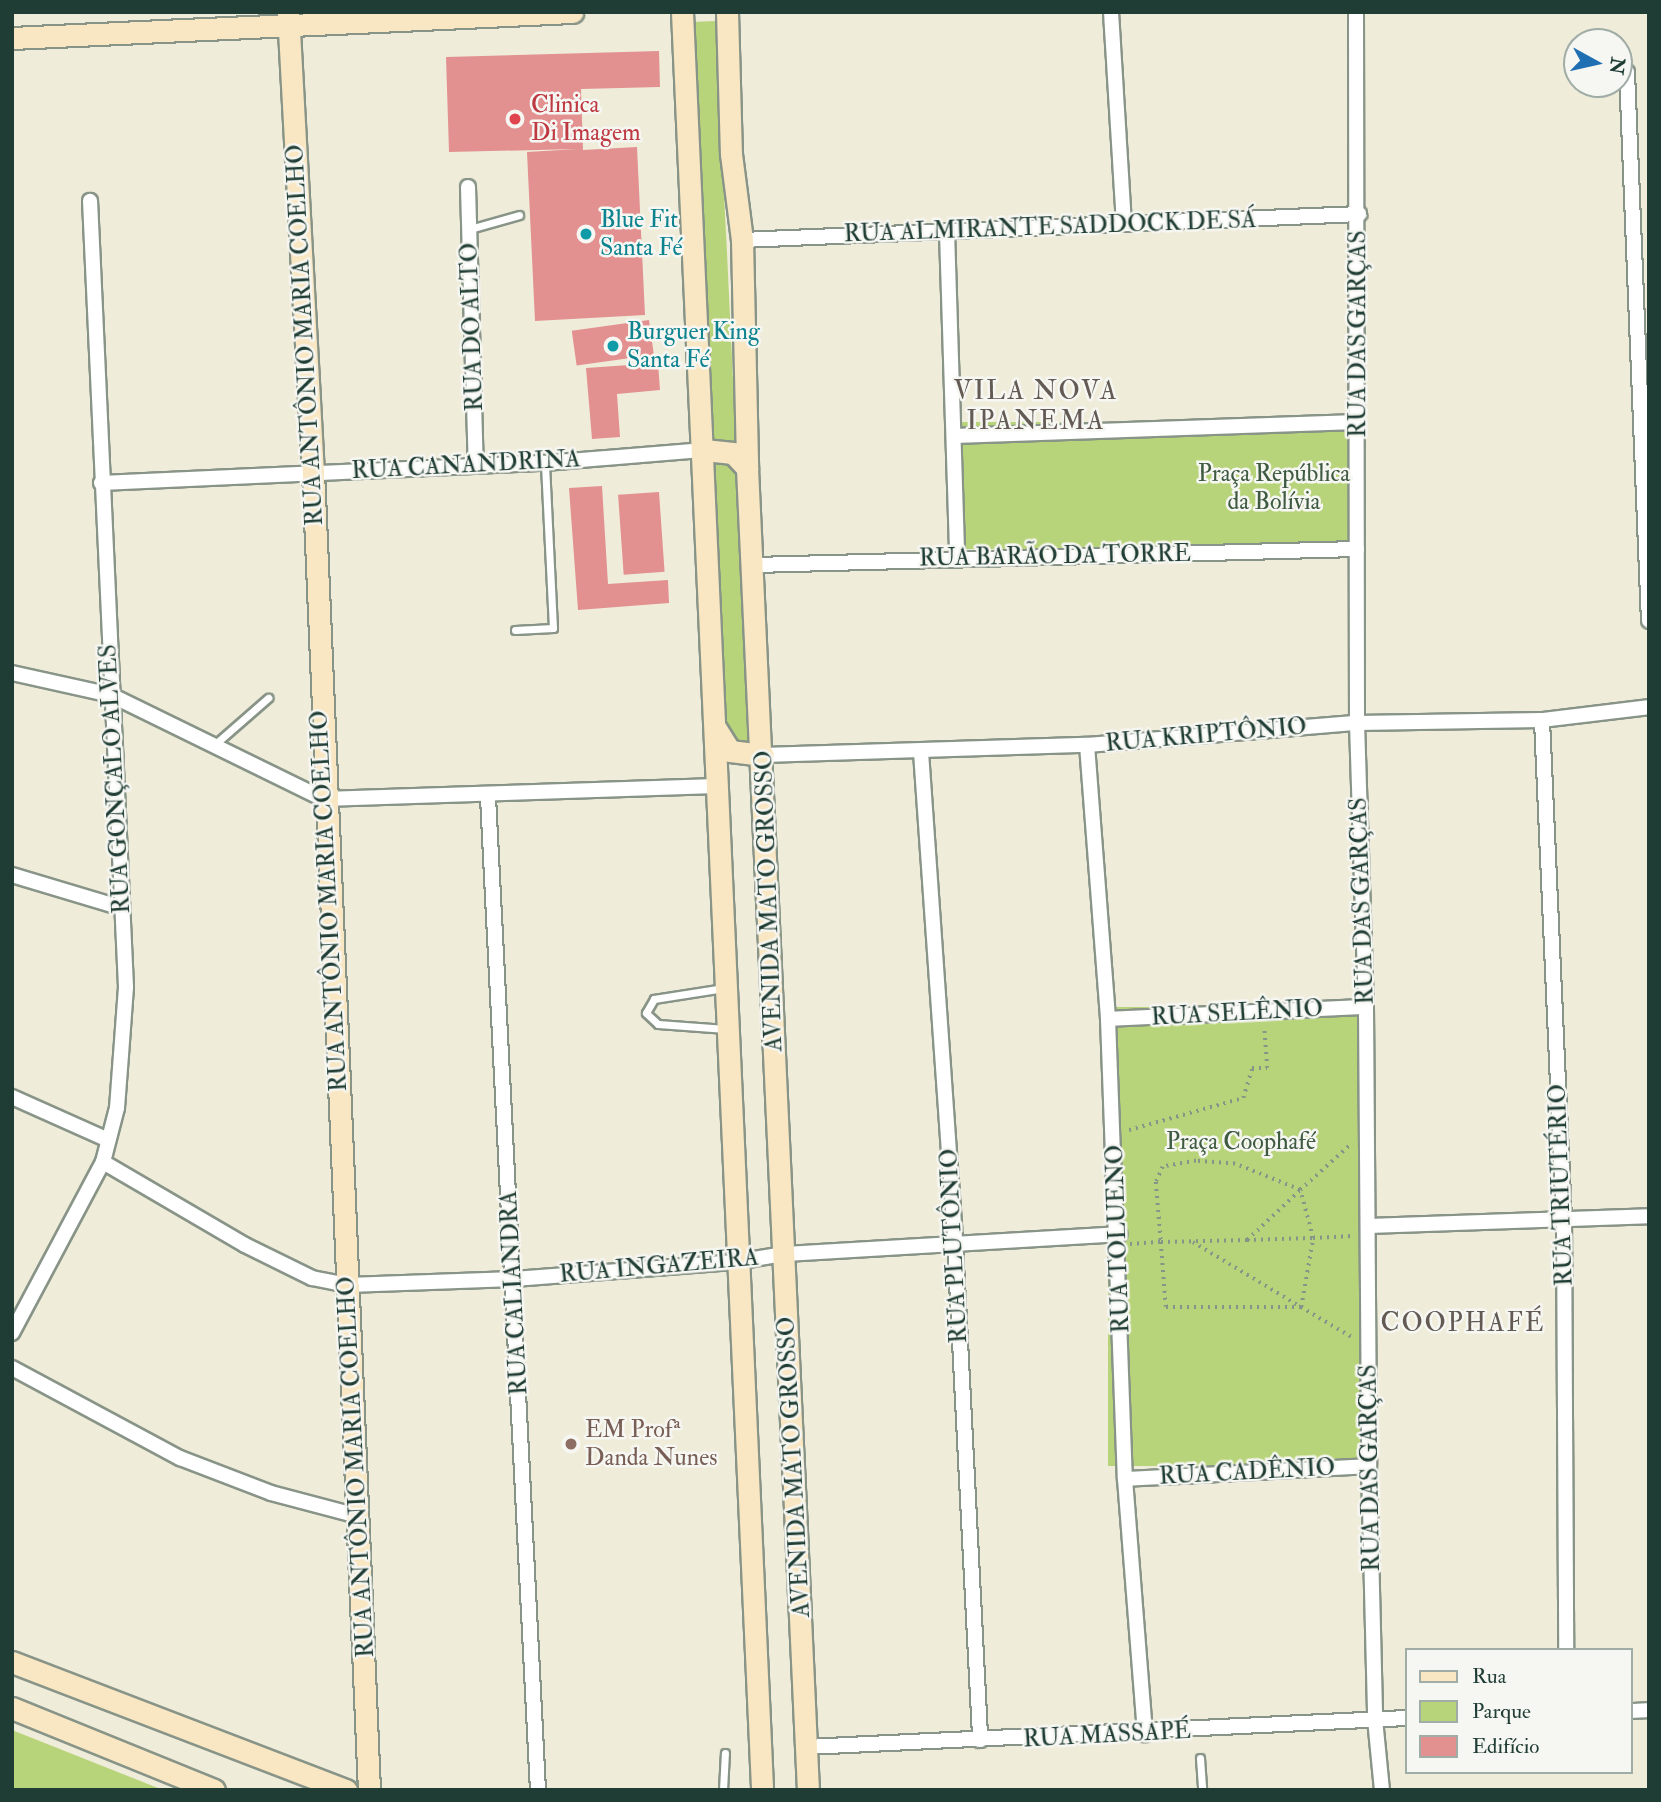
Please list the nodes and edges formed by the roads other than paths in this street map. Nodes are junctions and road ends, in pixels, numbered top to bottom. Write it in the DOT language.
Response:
graph roads {
  1 [pos="572,12"];
  2 [pos="682,12"];
  3 [pos="727,12"];
  4 [pos="1111,12"];
  5 [pos="1356,12"];
  6 [pos="288,20"];
  7 [pos="12,38"];
  8 [pos="1629,98"];
  9 [pos="468,187"];
  10 [pos="90,201"];
  11 [pos="1359,214"];
  12 [pos="519,215"];
  13 [pos="1124,224"];
  14 [pos="469,230"];
  15 [pos="947,232"];
  16 [pos="742,240"];
  17 [pos="1642,323"];
  18 [pos="1357,422"];
  19 [pos="954,436"];
  20 [pos="704,450"];
  21 [pos="545,463"];
  22 [pos="476,466"];
  23 [pos="747,468"];
  24 [pos="313,471"];
  25 [pos="101,483"];
  26 [pos="1357,549"];
  27 [pos="957,558"];
  28 [pos="754,565"];
  29 [pos="1649,621"];
  30 [pos="515,630"];
  31 [pos="12,673"];
  32 [pos="111,695"];
  33 [pos="268,698"];
  34 [pos="1649,707"];
  35 [pos="1542,720"];
  36 [pos="1357,723"];
  37 [pos="714,725"];
  38 [pos="213,745"];
  39 [pos="1087,745"];
  40 [pos="921,752"];
  41 [pos="763,755"];
  42 [pos="717,786"];
  43 [pos="488,797"];
  44 [pos="323,799"];
  45 [pos="12,875"];
  46 [pos="122,908"];
  47 [pos="725,988"];
  48 [pos="1366,1007"];
  49 [pos="1108,1019"];
  50 [pos="726,1029"];
  51 [pos="12,1097"];
  52 [pos="108,1140"];
  53 [pos="103,1161"];
  54 [pos="1649,1216"];
  55 [pos="1564,1220"];
  56 [pos="1368,1231"];
  57 [pos="1119,1239"];
  58 [pos="955,1242"];
  59 [pos="784,1254"];
  60 [pos="736,1262"];
  61 [pos="514,1279"];
  62 [pos="348,1285"];
  63 [pos="12,1333"];
  64 [pos="12,1368"];
  65 [pos="1369,1466"];
  66 [pos="1125,1479"];
  67 [pos="358,1516"];
  68 [pos="1566,1648"];
  69 [pos="12,1662"];
  70 [pos="12,1709"];
  71 [pos="1406,1718"];
  72 [pos="1376,1719"];
  73 [pos="1145,1734"];
  74 [pos="980,1740"];
  75 [pos="807,1747"];
  76 [pos="725,1753"];
  77 [pos="1200,1758"];
  78 [pos="214,1790"];
  79 [pos="346,1790"];
  80 [pos="369,1790"];
  81 [pos="538,1790"];
  82 [pos="723,1790"];
  83 [pos="762,1790"];
  84 [pos="808,1790"];
  85 [pos="1202,1790"];
  86 [pos="1382,1790"];
  1 -- 6 [label="main road"];
  2 -- 20 [label="main road, AVENIDA MATO GROSSO"];
  3 -- 16 [label="main road, AVENIDA MATO GROSSO"];
  4 -- 13 [label="street"];
  5 -- 11 [label="street, RUA DAS GARÇAS"];
  6 -- 7 [label="main road"];
  6 -- 24 [label="main road, RUA ANTÔNIO MARIA COELHO"];
  8 -- 17 [label="street"];
  9 -- 14 [label="street, RUA DO ALTO"];
  10 -- 25 [label="street, RUA GONÇALO ALVES"];
  11 -- 13 [label="street, RUA ALMIRANTE SADDOCK DE SÁ"];
  11 -- 18 [label="street, RUA DAS GARÇAS"];
  12 -- 14 [label="lane"];
  13 -- 15 [label="street, RUA ALMIRANTE SADDOCK DE SÁ"];
  14 -- 22 [label="street, RUA DO ALTO"];
  15 -- 16 [label="street, RUA ALMIRANTE SADDOCK DE SÁ"];
  15 -- 19 [label="street"];
  16 -- 23 [label="main road, AVENIDA MATO GROSSO"];
  17 -- 29 [label="street"];
  18 -- 19 [label="street"];
  18 -- 26 [label="street, RUA DAS GARÇAS"];
  19 -- 27 [label="street"];
  20 -- 21 [label="street, RUA CANANDRINA"];
  20 -- 23 [label="main road"];
  20 -- 37 [label="main road, AVENIDA MATO GROSSO"];
  21 -- 22 [label="street, RUA CANANDRINA"];
  21 -- 30 [label="lane"];
  22 -- 24 [label="street, RUA CANANDRINA"];
  23 -- 28 [label="main road, AVENIDA MATO GROSSO"];
  24 -- 25 [label="street, RUA CANANDRINA"];
  24 -- 44 [label="main road, RUA ANTÔNIO MARIA COELHO"];
  25 -- 32 [label="street, RUA GONÇALO ALVES"];
  26 -- 27 [label="street, RUA BARÃO DA TORRE"];
  26 -- 36 [label="street, RUA DAS GARÇAS"];
  27 -- 28 [label="street, RUA BARÃO DA TORRE"];
  28 -- 41 [label="main road, AVENIDA MATO GROSSO"];
  31 -- 32 [label="street"];
  32 -- 38 [label="street"];
  32 -- 46 [label="street, RUA GONÇALO ALVES"];
  33 -- 38 [label="lane"];
  34 -- 35 [label="street, RUA KRIPTÔNIO"];
  35 -- 36 [label="street, RUA KRIPTÔNIO"];
  35 -- 55 [label="street, RUA TRIUTÉRIO"];
  36 -- 39 [label="street, RUA KRIPTÔNIO"];
  36 -- 48 [label="street, RUA DAS GARÇAS"];
  37 -- 41 [label="main road"];
  37 -- 42 [label="main road, AVENIDA MATO GROSSO"];
  38 -- 44 [label="street"];
  39 -- 40 [label="street, RUA KRIPTÔNIO"];
  39 -- 49 [label="street, RUA TOLUENO"];
  40 -- 41 [label="street, RUA KRIPTÔNIO"];
  40 -- 58 [label="street, RUA PLUTÔNIO"];
  41 -- 59 [label="main road, AVENIDA MATO GROSSO"];
  42 -- 43 [label="street"];
  42 -- 47 [label="main road, AVENIDA MATO GROSSO"];
  43 -- 44 [label="street"];
  43 -- 61 [label="street, RUA CALIANDRA"];
  44 -- 62 [label="main road, RUA ANTÔNIO MARIA COELHO"];
  45 -- 46 [label="street"];
  46 -- 52 [label="street, RUA GONÇALO ALVES"];
  47 -- 50 [label="main road, AVENIDA MATO GROSSO"];
  47 -- 50 [label="lane"];
  48 -- 49 [label="street, RUA SELÊNIO"];
  48 -- 56 [label="street, RUA DAS GARÇAS"];
  49 -- 57 [label="street, RUA TOLUENO"];
  50 -- 60 [label="main road, AVENIDA MATO GROSSO"];
  51 -- 52 [label="street"];
  52 -- 53 [label="street, RUA GONÇALO ALVES"];
  53 -- 62 [label="street, RUA INGAZEIRA"];
  53 -- 63 [label="street, RUA GONÇALO ALVES"];
  54 -- 55 [label="street"];
  55 -- 56 [label="street"];
  55 -- 68 [label="street, RUA TRIUTÉRIO"];
  56 -- 65 [label="street, RUA DAS GARÇAS"];
  57 -- 58 [label="street, RUA INGAZEIRA"];
  57 -- 66 [label="street, RUA TOLUENO"];
  58 -- 59 [label="street, RUA INGAZEIRA"];
  58 -- 74 [label="street, RUA PLUTÔNIO"];
  59 -- 60 [label="street, RUA INGAZEIRA"];
  59 -- 75 [label="main road, AVENIDA MATO GROSSO"];
  60 -- 61 [label="street, RUA INGAZEIRA"];
  60 -- 83 [label="main road, AVENIDA MATO GROSSO"];
  61 -- 62 [label="street, RUA INGAZEIRA"];
  61 -- 81 [label="street, RUA CALIANDRA"];
  62 -- 67 [label="main road, RUA ANTÔNIO MARIA COELHO"];
  64 -- 67 [label="street"];
  65 -- 66 [label="street, RUA CADÊNIO"];
  65 -- 72 [label="street, RUA DAS GARÇAS"];
  66 -- 73 [label="street, RUA TOLUENO"];
  67 -- 80 [label="main road, RUA ANTÔNIO MARIA COELHO"];
  69 -- 79 [label="main road"];
  70 -- 78 [label="main road"];
  71 -- 72 [label="street, RUA MASSAPÉ"];
  72 -- 73 [label="street, RUA MASSAPÉ"];
  72 -- 86 [label="street, RUA DAS GARÇAS"];
  73 -- 74 [label="street, RUA MASSAPÉ"];
  74 -- 75 [label="street, RUA MASSAPÉ"];
  75 -- 84 [label="main road, AVENIDA MATO GROSSO"];
  76 -- 82 [label="lane"];
  77 -- 85 [label="lane"];
}
